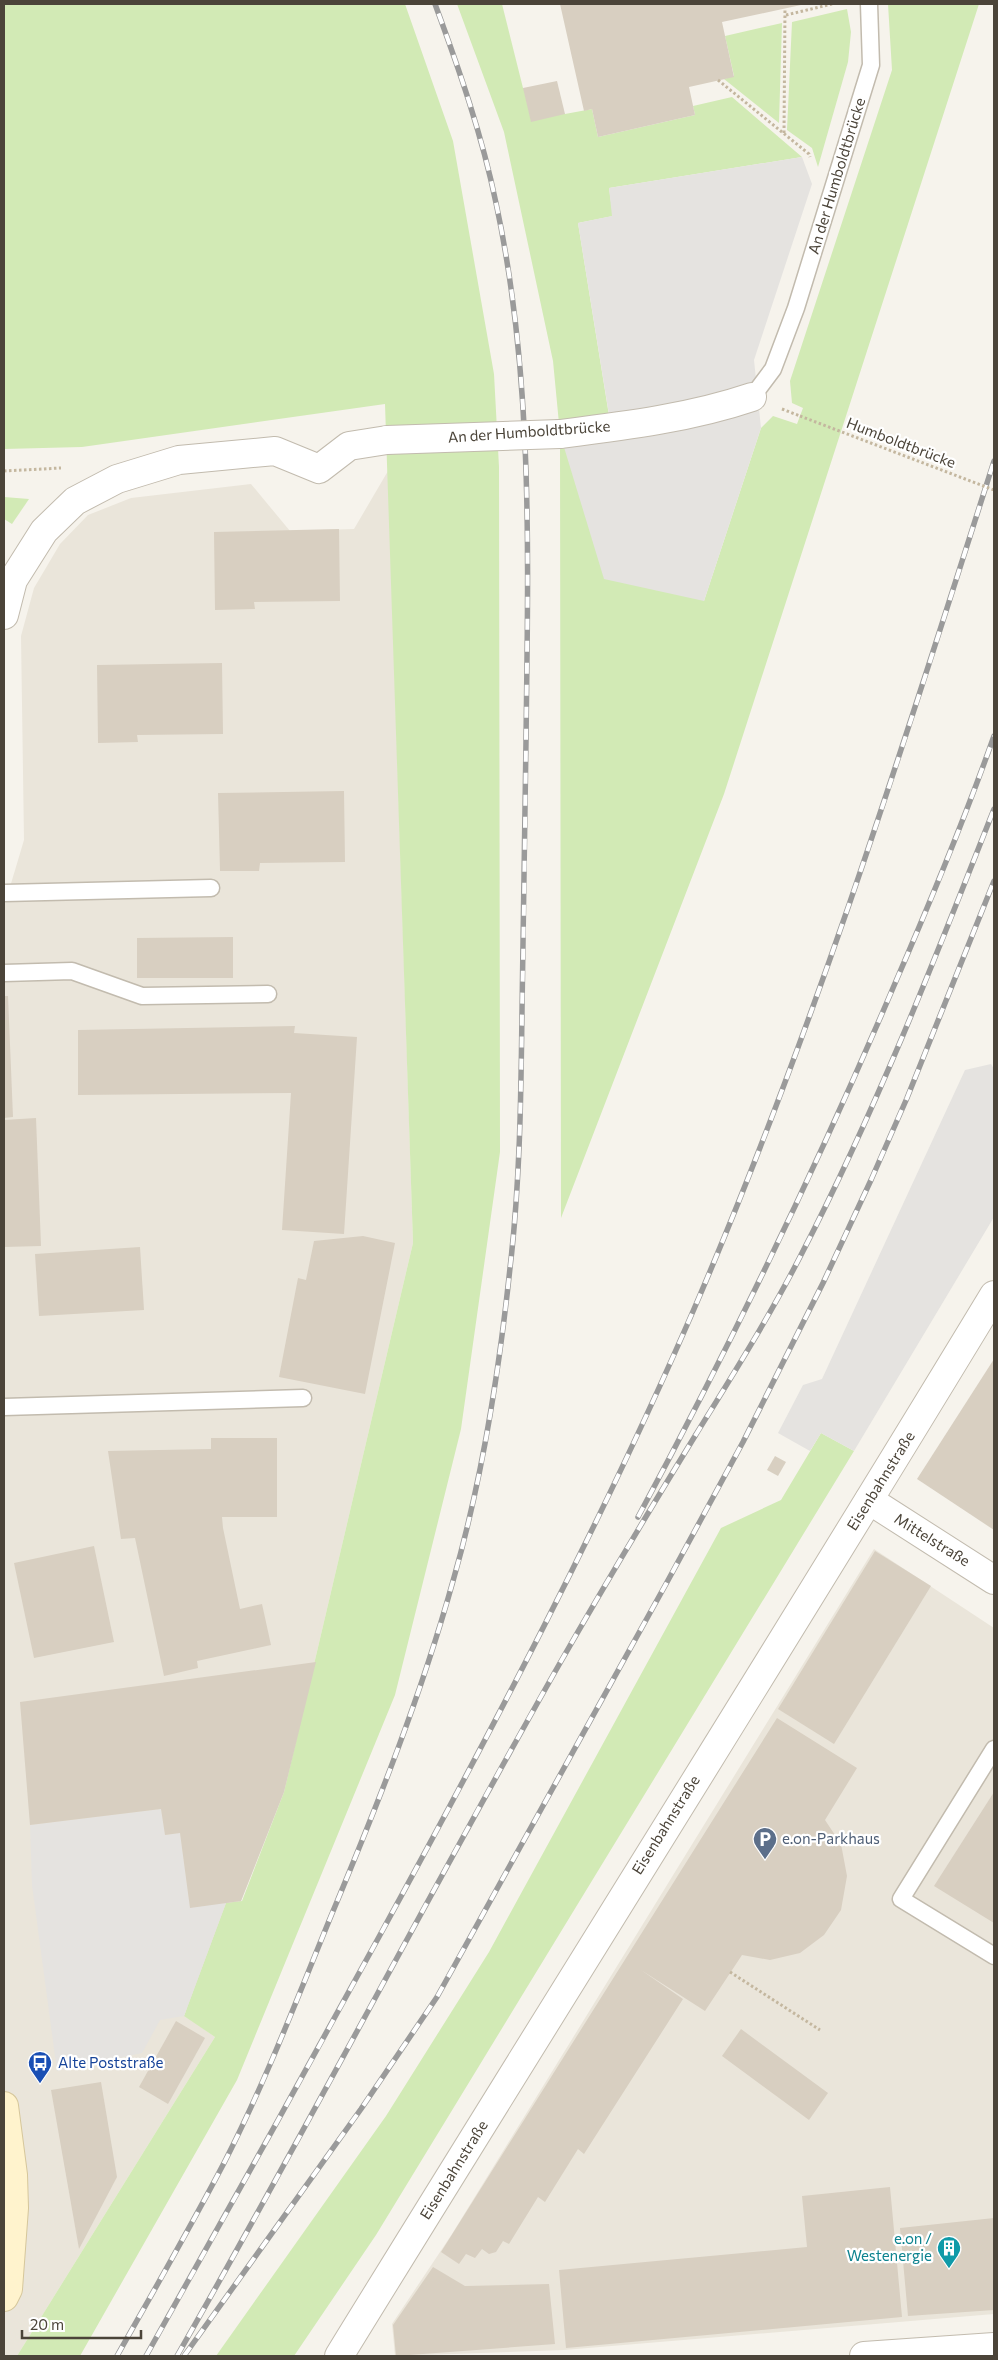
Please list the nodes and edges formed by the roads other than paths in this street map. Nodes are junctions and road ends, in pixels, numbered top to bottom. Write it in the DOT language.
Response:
graph roads {
  1 [pos="869,4"];
  2 [pos="752,397"];
  3 [pos="4,614"];
  4 [pos="211,888"];
  5 [pos="4,893"];
  6 [pos="4,973"];
  7 [pos="268,994"];
  8 [pos="994,1295"];
  9 [pos="303,1398"];
  10 [pos="4,1407"];
  11 [pos="869,1500"];
  12 [pos="994,1580"];
  13 [pos="994,1749"];
  14 [pos="994,1956"];
  15 [pos="4,2106"];
  16 [pos="9,2218"];
  17 [pos="4,2297"];
  18 [pos="994,2347"];
  19 [pos="339,2356"];
  20 [pos="864,2356"];
  1 -- 2 [label="lane, An der Humboldtbrücke"];
  2 -- 3 [label="street, An der Humboldtbrücke, bridge"];
  4 -- 5 [label="lane"];
  6 -- 7 [label="lane"];
  8 -- 11 [label="street, Eisenbahnstraße"];
  9 -- 10 [label="lane"];
  11 -- 12 [label="street, Mittelstraße"];
  11 -- 19 [label="street, Eisenbahnstraße"];
  13 -- 14 [label="lane"];
  15 -- 16 [label="main road"];
  16 -- 17 [label="main road"];
  18 -- 20 [label="street"];
}
